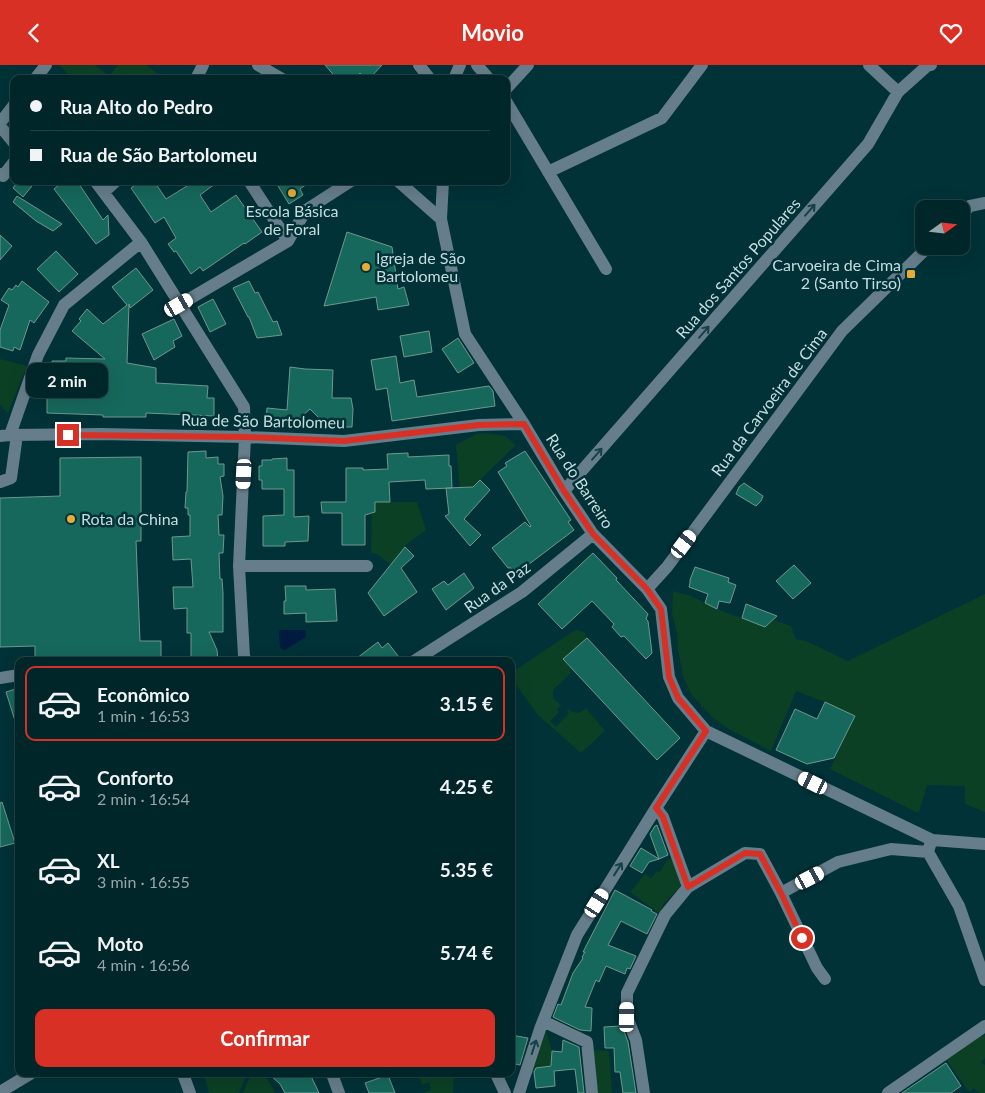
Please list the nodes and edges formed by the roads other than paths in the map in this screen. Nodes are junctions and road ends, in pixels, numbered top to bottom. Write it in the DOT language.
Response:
graph roads {
  1 [pos="46,65"];
  2 [pos="258,65"];
  3 [pos="419,65"];
  4 [pos="477,65"];
  5 [pos="528,65"];
  6 [pos="702,65"];
  7 [pos="869,65"];
  8 [pos="932,65"];
  9 [pos="38,75"];
  10 [pos="275,75"];
  11 [pos="427,75"];
  12 [pos="486,75"];
  13 [pos="510,85"];
  14 [pos="898,92"];
  15 [pos="510,108"];
  16 [pos="10,111"];
  17 [pos="0,125"];
  18 [pos="10,138"];
  19 [pos="10,167"];
  20 [pos="548,172"];
  21 [pos="0,174"];
  22 [pos="98,185"];
  23 [pos="112,185"];
  24 [pos="252,185"];
  25 [pos="345,185"];
  26 [pos="403,185"];
  27 [pos="443,185"];
  28 [pos="104,192"];
  29 [pos="985,203"];
  30 [pos="970,206"];
  31 [pos="441,219"];
  32 [pos="288,241"];
  33 [pos="141,242"];
  34 [pos="920,255"];
  35 [pos="606,269"];
  36 [pos="179,305"];
  37 [pos="524,424"];
  38 [pos="9,435"];
  39 [pos="246,437"];
  40 [pos="0,482"];
  41 [pos="564,491"];
  42 [pos="593,534"];
  43 [pos="239,566"];
  44 [pos="367,567"];
  45 [pos="647,589"];
  46 [pos="244,657"];
  47 [pos="420,657"];
  48 [pos="15,676"];
  49 [pos="0,678"];
  50 [pos="706,731"];
  51 [pos="656,808"];
  52 [pos="985,844"];
  53 [pos="930,846"];
  54 [pos="688,887"];
  55 [pos="781,893"];
  56 [pos="825,979"];
  57 [pos="985,980"];
  58 [pos="543,1021"];
  59 [pos="985,1026"];
  60 [pos="25,1077"];
  61 [pos="184,1077"];
  62 [pos="333,1077"];
  63 [pos="497,1077"];
  64 [pos="0,1092"];
  65 [pos="190,1093"];
  66 [pos="339,1093"];
  67 [pos="505,1093"];
  68 [pos="519,1093"];
  69 [pos="592,1093"];
  70 [pos="644,1093"];
  71 [pos="888,1093"];
  1 -- 9 [label="street"];
  2 -- 10 [label="street"];
  3 -- 11 [label="street"];
  4 -- 12 [label="street"];
  5 -- 13 [label="street"];
  6 -- 20 [label="street"];
  7 -- 14 [label="street"];
  8 -- 14 [label="street, Rua dos Santos Populares"];
  41 -- 14 [label="street, Rua dos Santos Populares, one-way"];
  15 -- 20 [label="street"];
  16 -- 17 [label="street"];
  17 -- 18 [label="street"];
  19 -- 21 [label="street"];
  20 -- 35 [label="street"];
  22 -- 28 [label="street"];
  23 -- 28 [label="street"];
  24 -- 32 [label="street"];
  25 -- 32 [label="street"];
  26 -- 31 [label="street"];
  27 -- 31 [label="street, Rua do Barreiro"];
  28 -- 33 [label="street"];
  29 -- 30 [label="street"];
  31 -- 37 [label="street, Rua do Barreiro"];
  32 -- 36 [label="street"];
  33 -- 36 [label="street"];
  33 -- 38 [label="street"];
  34 -- 45 [label="street, Rua da Carvoeira de Cima"];
  36 -- 39 [label="street"];
  37 -- 39 [label="street, Rua de São Bartolomeu"];
  37 -- 41 [label="street, Rua do Barreiro"];
  38 -- 39 [label="street, Rua de São Bartolomeu"];
  38 -- 40 [label="street"];
  39 -- 43 [label="street"];
  41 -- 42 [label="street, Rua do Barreiro"];
  42 -- 45 [label="street, Rua do Barreiro"];
  42 -- 47 [label="street, Rua da Paz"];
  43 -- 44 [label="street"];
  43 -- 46 [label="street"];
  45 -- 50 [label="street, Rua do Barreiro"];
  48 -- 49 [label="street"];
  50 -- 51 [label="street"];
  50 -- 53 [label="street"];
  51 -- 54 [label="street"];
  58 -- 51 [label="street, one-way"];
  52 -- 53 [label="street"];
  53 -- 55 [label="street"];
  53 -- 57 [label="street"];
  54 -- 55 [label="street"];
  54 -- 70 [label="street"];
  55 -- 56 [label="street"];
  68 -- 58 [label="street, one-way"];
  58 -- 69 [label="street"];
  59 -- 71 [label="street"];
  60 -- 64 [label="street"];
  61 -- 65 [label="street"];
  62 -- 66 [label="street"];
  63 -- 67 [label="street"];
}
